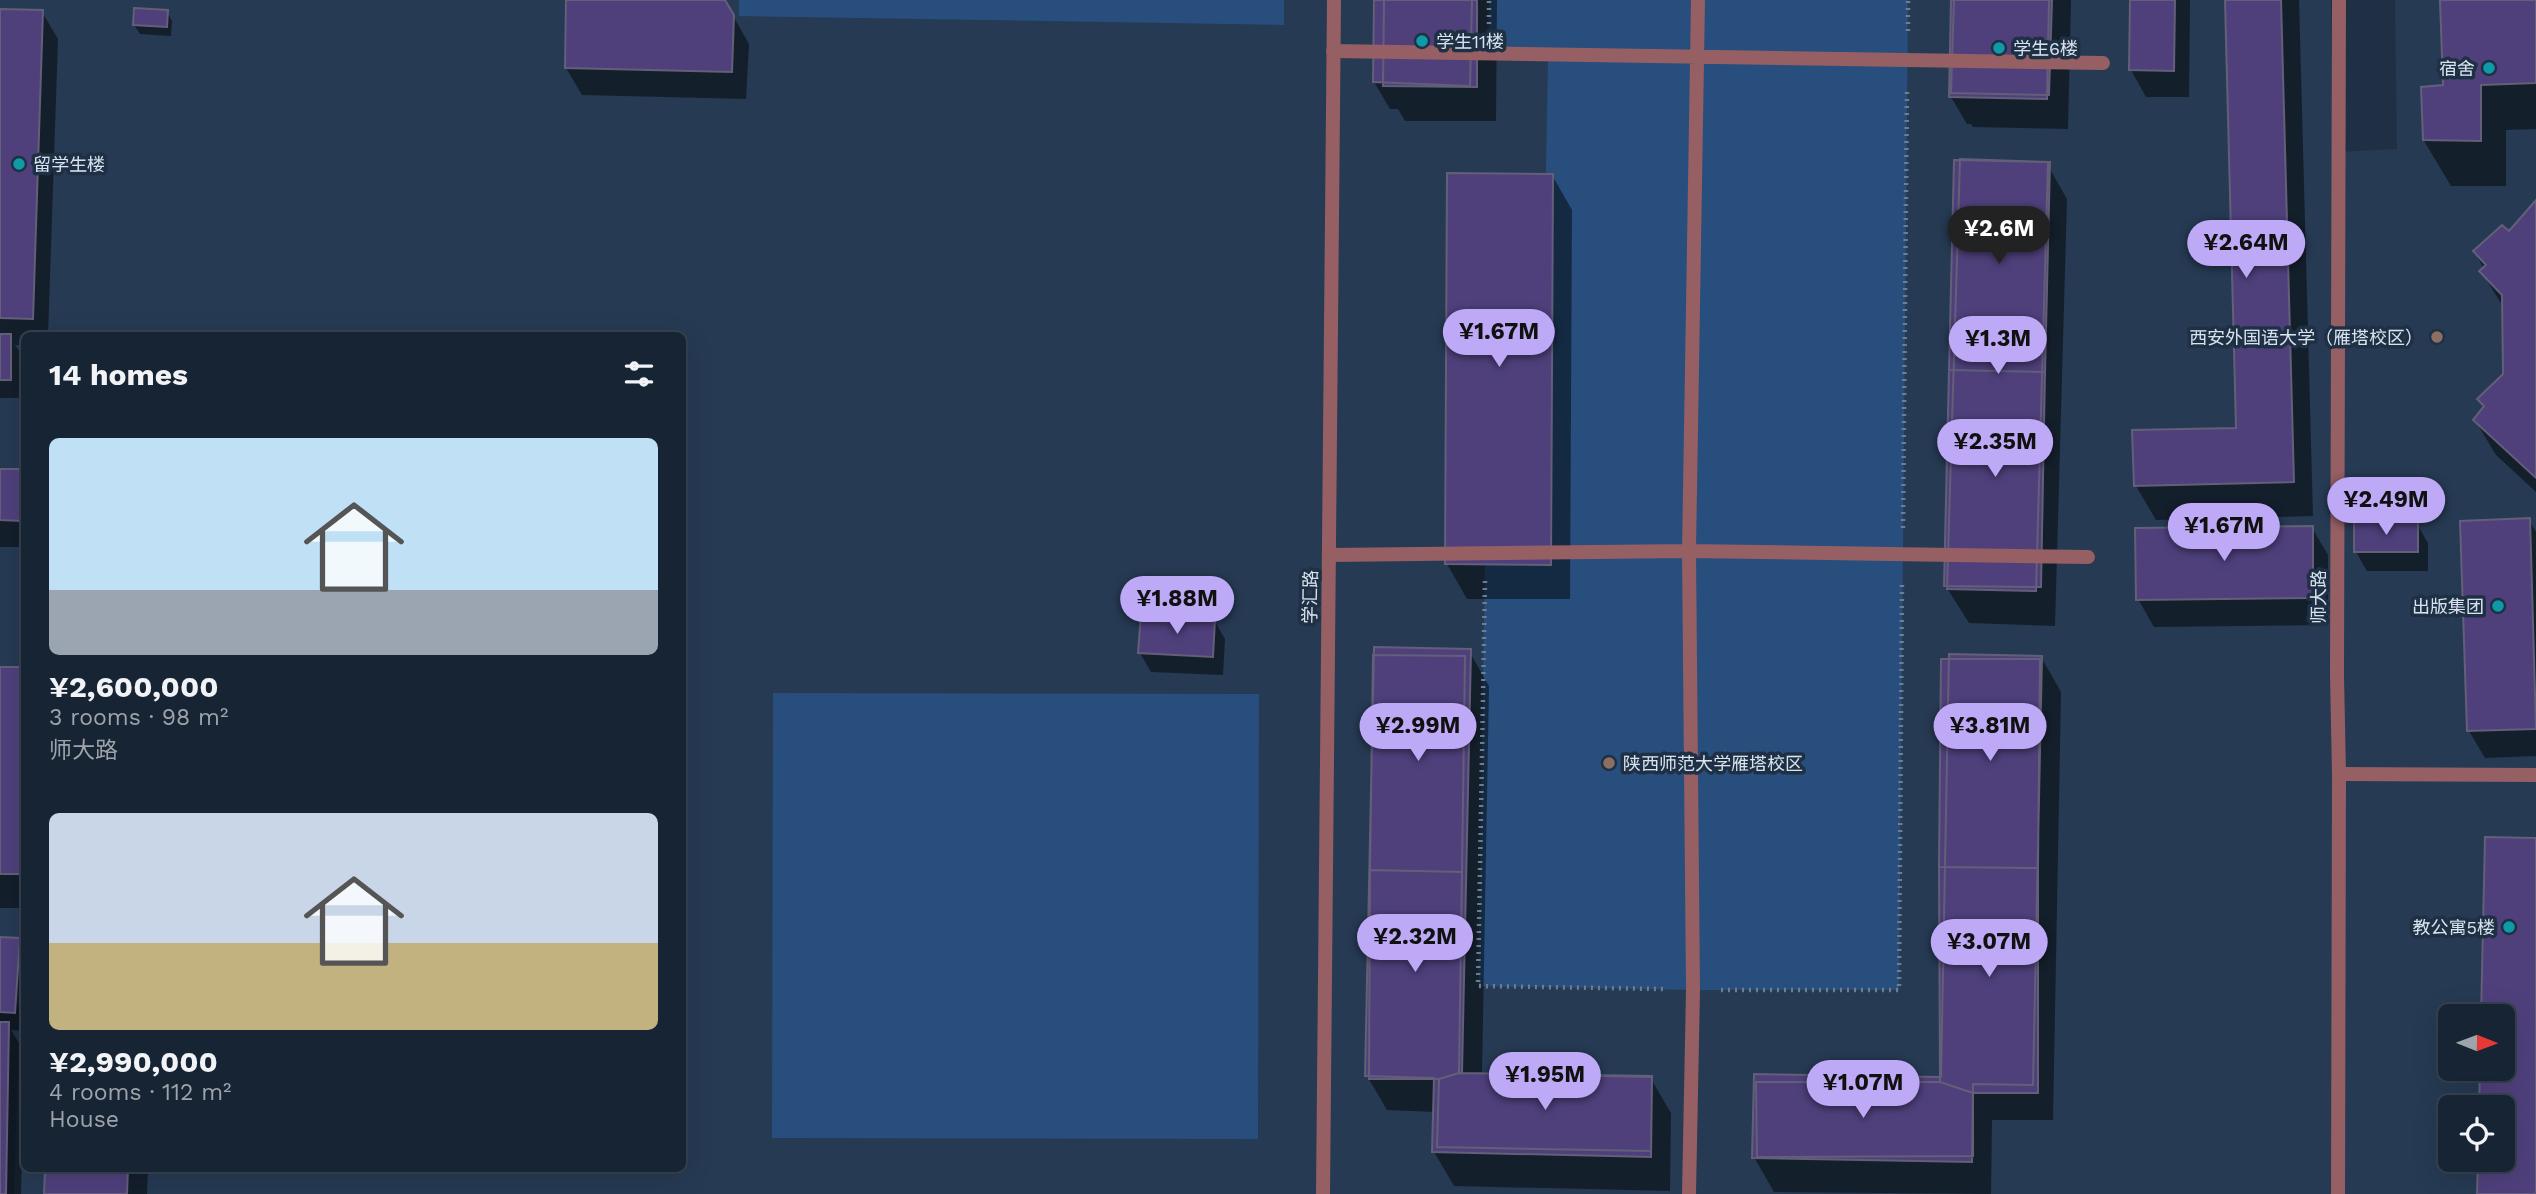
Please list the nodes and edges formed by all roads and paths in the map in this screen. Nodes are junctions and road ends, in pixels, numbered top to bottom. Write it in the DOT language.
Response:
graph roads {
  1 [pos="1334,0"];
  2 [pos="1698,0"];
  3 [pos="2339,0"];
  4 [pos="1333,51"];
  5 [pos="1696,55"];
  6 [pos="2103,63"];
  7 [pos="1689,551"];
  8 [pos="1485,552"];
  9 [pos="1330,555"];
  10 [pos="2088,557"];
  11 [pos="2339,774"];
  12 [pos="2536,775"];
  13 [pos="1693,990"];
  14 [pos="1323,1194"];
  15 [pos="1689,1194"];
  16 [pos="2338,1194"];
  1 -- 4 [label="street, 学汇路"];
  2 -- 5 [label="street"];
  3 -- 11 [label="street, 师大路"];
  4 -- 5 [label="street"];
  4 -- 9 [label="street, 学汇路"];
  5 -- 6 [label="street"];
  5 -- 7 [label="street"];
  7 -- 8 [label="street"];
  7 -- 10 [label="street"];
  7 -- 13 [label="street"];
  8 -- 9 [label="street"];
  8 -- 13 [label="path"];
  9 -- 14 [label="street, 学汇路"];
  11 -- 12 [label="street"];
  11 -- 16 [label="street, 师大路"];
  13 -- 15 [label="street"];
}
